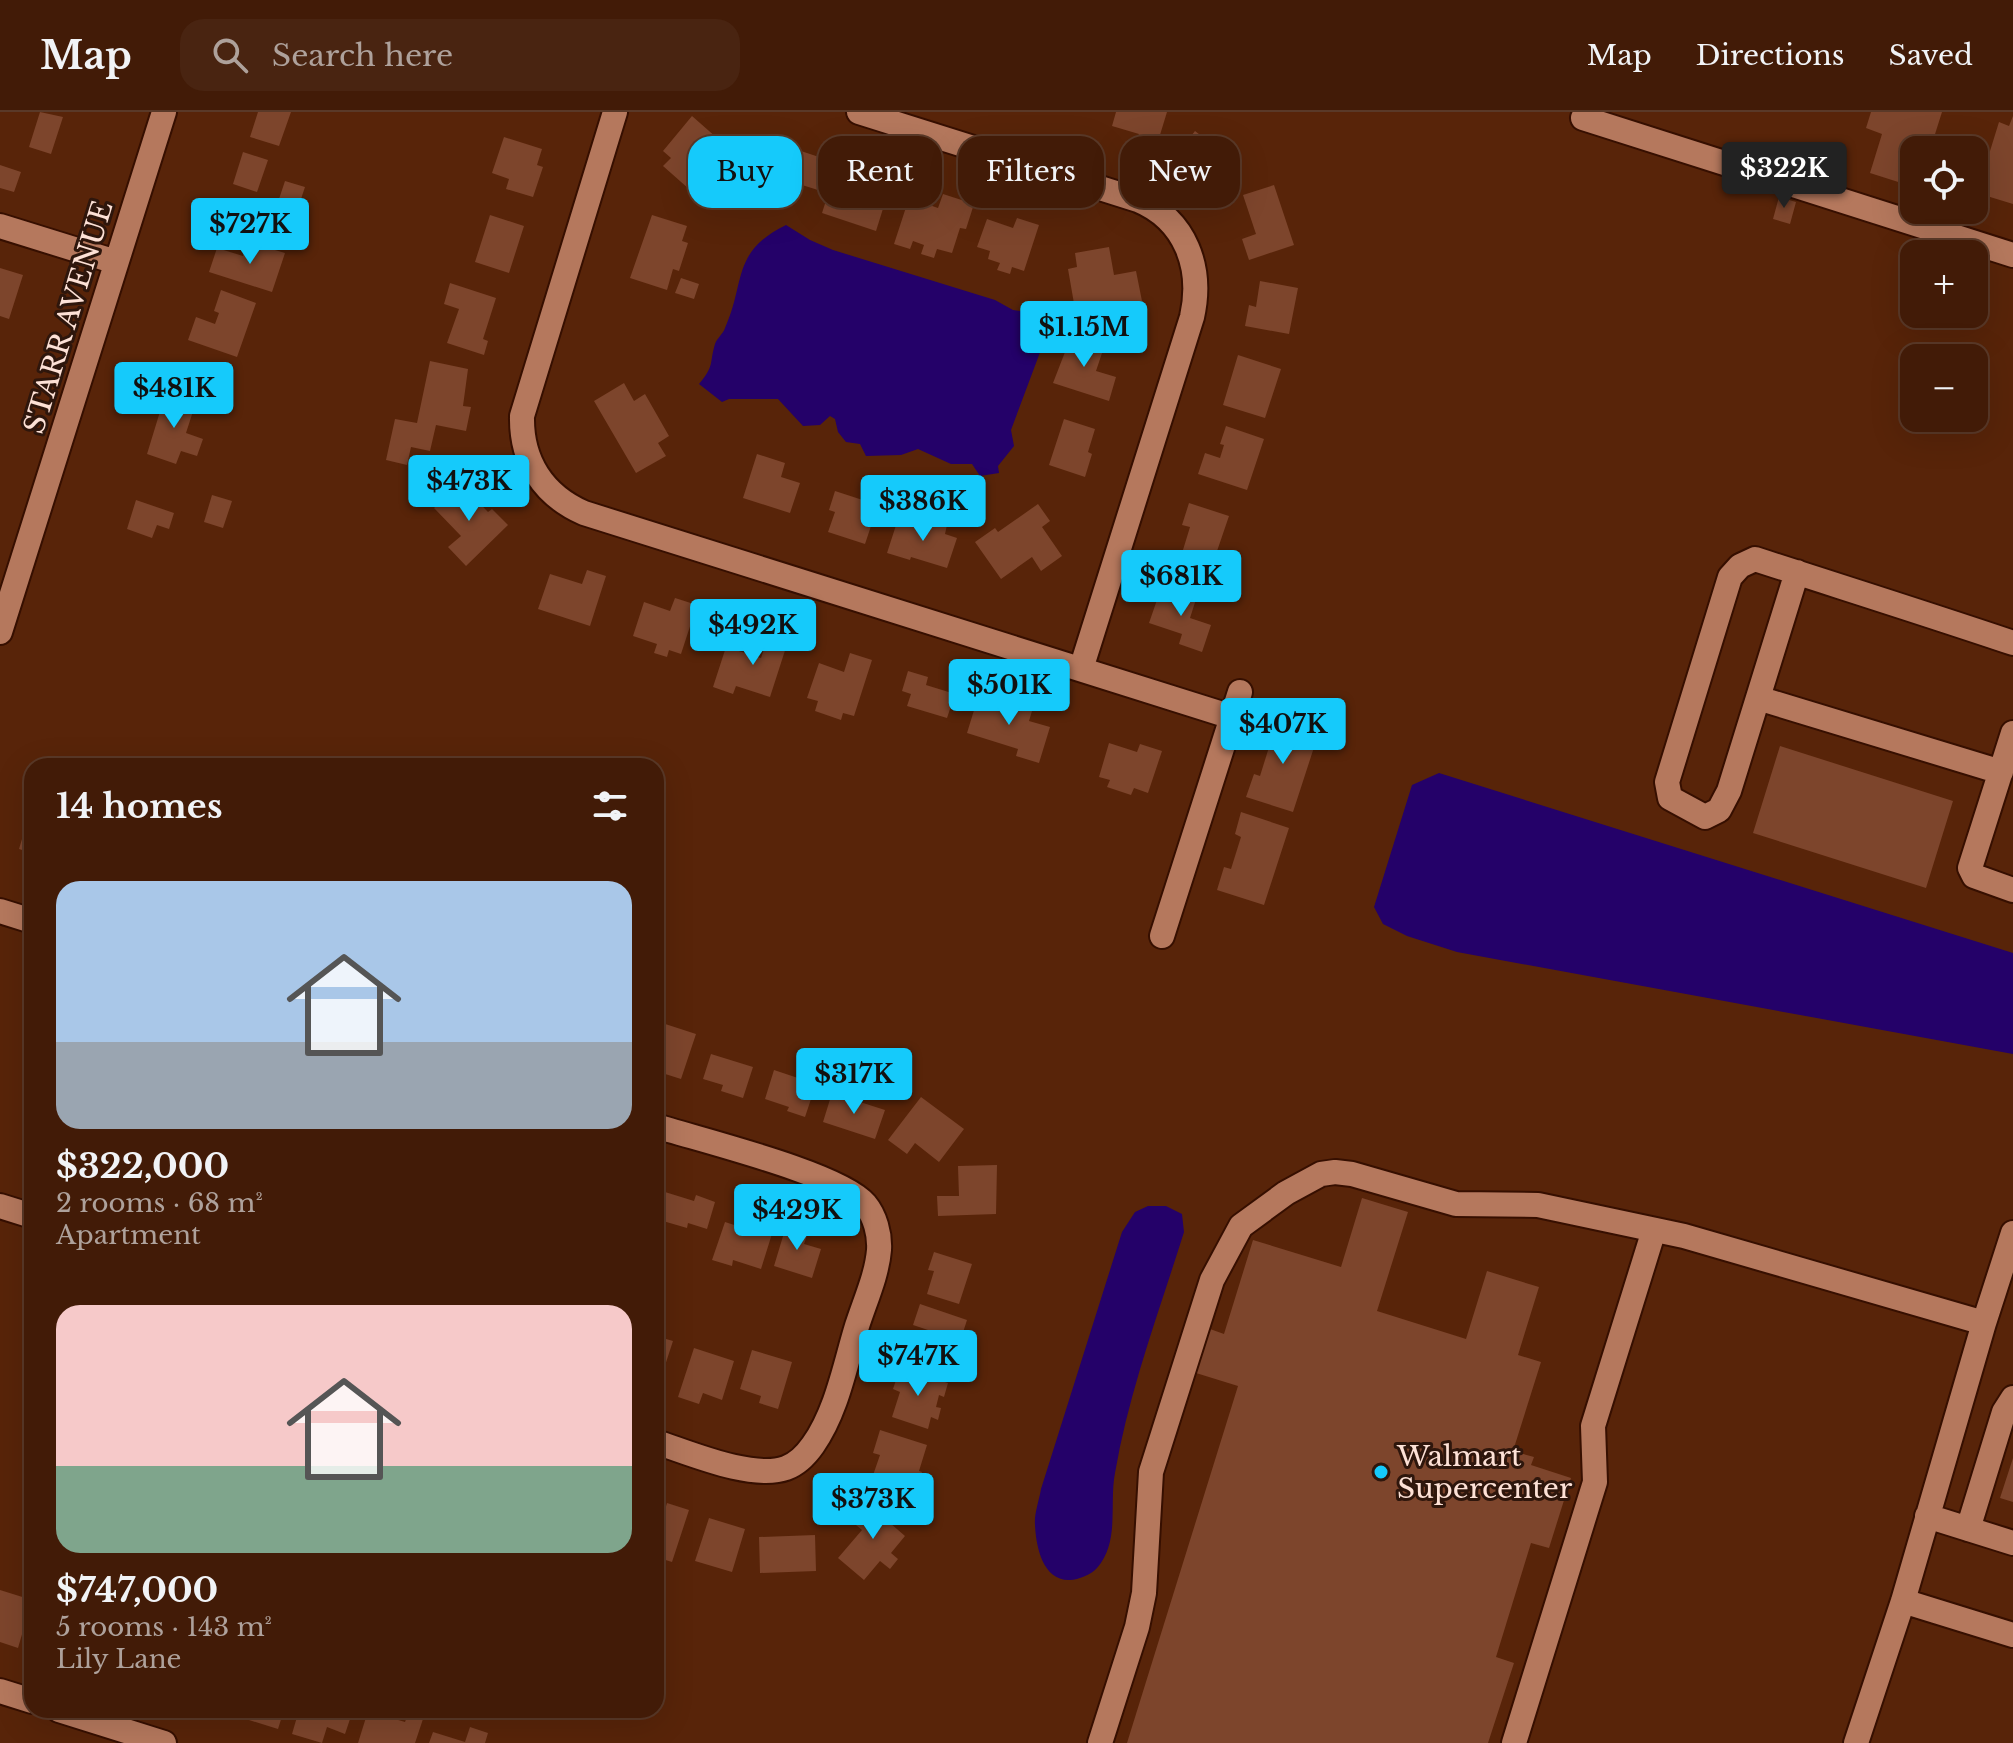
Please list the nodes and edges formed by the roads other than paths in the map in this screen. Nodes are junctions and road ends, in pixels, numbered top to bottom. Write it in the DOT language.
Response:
graph roads {
  1 [pos="164,112"];
  2 [pos="615,112"];
  3 [pos="859,112"];
  4 [pos="1583,118"];
  5 [pos="1900,208"];
  6 [pos="1951,224"];
  7 [pos="0,226"];
  8 [pos="2013,255"];
  9 [pos="116,262"];
  10 [pos="1797,572"];
  11 [pos="0,632"];
  12 [pos="2013,643"];
  13 [pos="1081,669"];
  14 [pos="1240,692"];
  15 [pos="1758,698"];
  16 [pos="1232,717"];
  17 [pos="2013,733"];
  18 [pos="2001,772"];
  19 [pos="2013,890"];
  20 [pos="0,911"];
  21 [pos="24,918"];
  22 [pos="1162,936"];
  23 [pos="664,1129"];
  24 [pos="0,1206"];
  25 [pos="24,1214"];
  26 [pos="1654,1230"];
  27 [pos="2013,1233"];
  28 [pos="1984,1323"];
  29 [pos="1961,1400"];
  30 [pos="2008,1405"];
  31 [pos="664,1444"];
  32 [pos="1927,1516"];
  33 [pos="1968,1529"];
  34 [pos="2013,1543"];
  35 [pos="1903,1601"];
  36 [pos="2013,1635"];
  37 [pos="0,1691"];
  38 [pos="24,1698"];
  39 [pos="84,1718"];
  40 [pos="164,1743"];
  41 [pos="1100,1743"];
  42 [pos="1514,1743"];
  43 [pos="1856,1743"];
  1 -- 9 [label="street, STARR AVENUE"];
  2 -- 13 [label="street"];
  3 -- 13 [label="street"];
  4 -- 5 [label="street"];
  6 -- 8 [label="street"];
  7 -- 9 [label="street"];
  9 -- 11 [label="street, STARR AVENUE"];
  10 -- 12 [label="street"];
  10 -- 15 [label="street"];
  10 -- 15 [label="street"];
  13 -- 16 [label="street"];
  14 -- 16 [label="street"];
  15 -- 18 [label="street"];
  16 -- 22 [label="street"];
  17 -- 18 [label="street"];
  18 -- 19 [label="street"];
  20 -- 21 [label="street"];
  23 -- 31 [label="street"];
  24 -- 25 [label="street"];
  26 -- 28 [label="street"];
  26 -- 41 [label="street"];
  26 -- 42 [label="street"];
  27 -- 28 [label="street"];
  28 -- 29 [label="street"];
  29 -- 30 [label="street"];
  29 -- 32 [label="street"];
  30 -- 33 [label="street"];
  32 -- 33 [label="street"];
  32 -- 35 [label="street"];
  33 -- 34 [label="street"];
  35 -- 36 [label="street"];
  35 -- 43 [label="street"];
  37 -- 38 [label="street"];
  39 -- 40 [label="street"];
}
